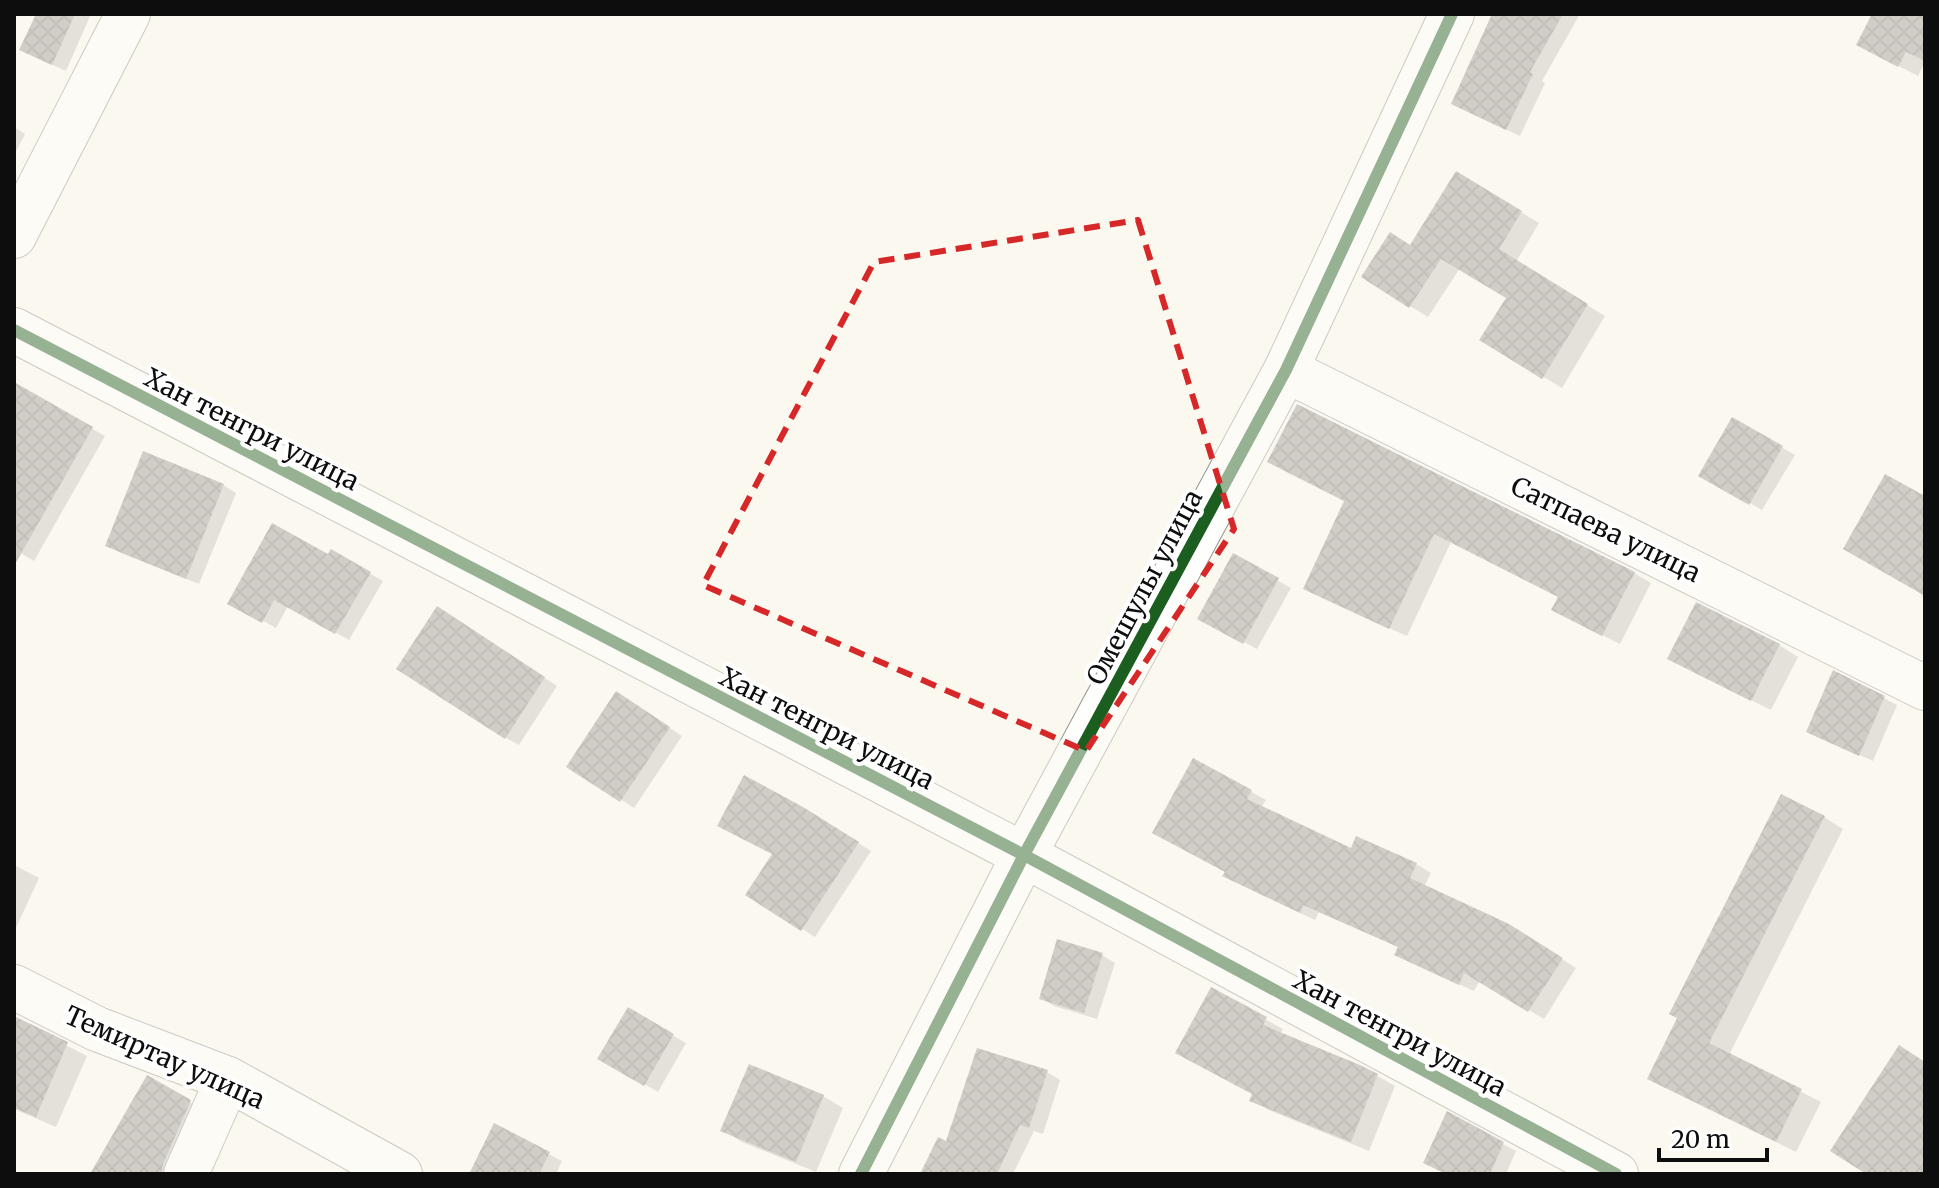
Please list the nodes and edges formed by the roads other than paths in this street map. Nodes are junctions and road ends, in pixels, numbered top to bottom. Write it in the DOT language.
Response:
graph roads {
  1 [pos="128,14"];
  2 [pos="1452,14"];
  3 [pos="14,236"];
  4 [pos="14,330"];
  5 [pos="1286,370"];
  6 [pos="1925,688"];
  7 [pos="1024,855"];
  8 [pos="14,987"];
  9 [pos="228,1079"];
  10 [pos="186,1174"];
  11 [pos="400,1174"];
  12 [pos="861,1174"];
  13 [pos="1616,1174"];
  1 -- 3 [label="street"];
  2 -- 5 [label="street, Омешулы улица"];
  4 -- 7 [label="street, Хан тенгри улица"];
  5 -- 6 [label="street, Сатпаева улица"];
  5 -- 7 [label="street, Омешулы улица"];
  7 -- 12 [label="street, Омешулы улица"];
  7 -- 13 [label="street, Хан тенгри улица"];
  8 -- 9 [label="street, Темиртау улица"];
  9 -- 10 [label="street"];
  9 -- 11 [label="street, Темиртау улица"];
}
